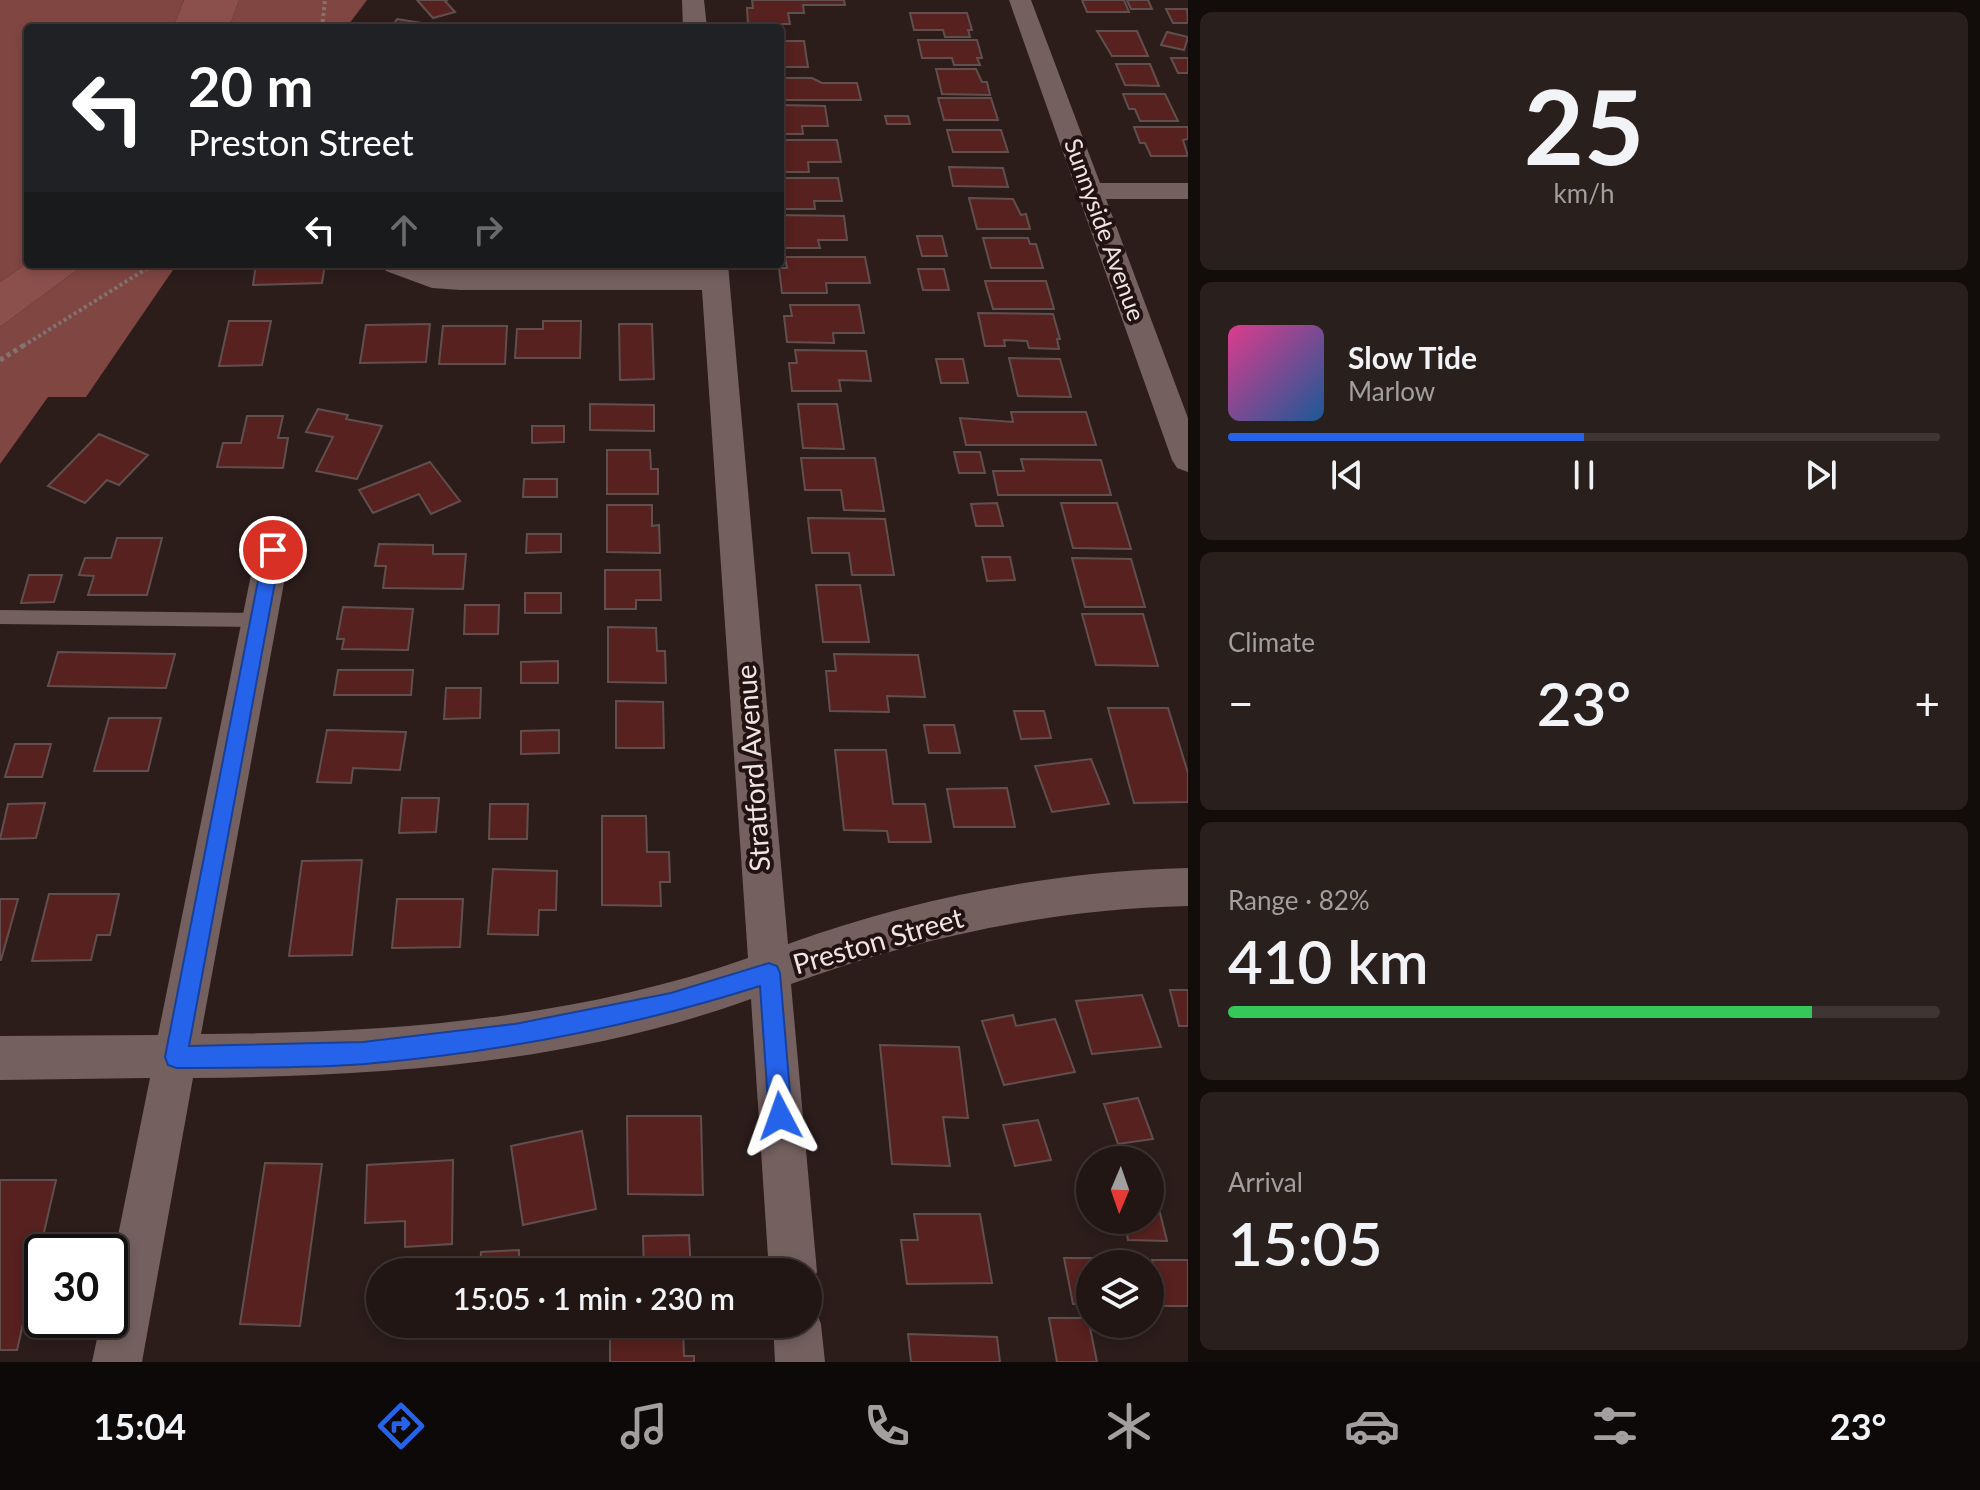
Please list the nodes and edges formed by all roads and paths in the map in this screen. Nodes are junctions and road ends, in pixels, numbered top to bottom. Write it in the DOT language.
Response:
graph roads {
  1 [pos="325,0"];
  2 [pos="693,0"];
  3 [pos="1020,0"];
  4 [pos="322,24"];
  5 [pos="695,24"];
  6 [pos="1089,191"];
  7 [pos="1188,191"];
  8 [pos="148,268"];
  9 [pos="406,268"];
  10 [pos="714,272"];
  11 [pos="0,360"];
  12 [pos="1188,460"];
  13 [pos="273,550"];
  14 [pos="0,617"];
  15 [pos="260,620"];
  16 [pos="1188,887"];
  17 [pos="769,973"];
  18 [pos="176,1057"];
  19 [pos="0,1058"];
  20 [pos="792,1258"];
  21 [pos="798,1338"];
  22 [pos="117,1362"];
  23 [pos="800,1362"];
  1 -- 4 [label="path"];
  2 -- 5 [label="street"];
  3 -- 6 [label="street, Sunnyside Avenue"];
  6 -- 7 [label="street"];
  6 -- 12 [label="street, Sunnyside Avenue"];
  8 -- 11 [label="path"];
  9 -- 10 [label="street"];
  10 -- 17 [label="street, Stratford Avenue"];
  13 -- 15 [label="street"];
  14 -- 15 [label="lane"];
  15 -- 18 [label="street"];
  16 -- 17 [label="street, Preston Street"];
  17 -- 18 [label="street, Preston Street"];
  17 -- 20 [label="street, Stratford Avenue"];
  18 -- 19 [label="street, Preston Street"];
  18 -- 22 [label="street"];
  21 -- 23 [label="street"];
}
